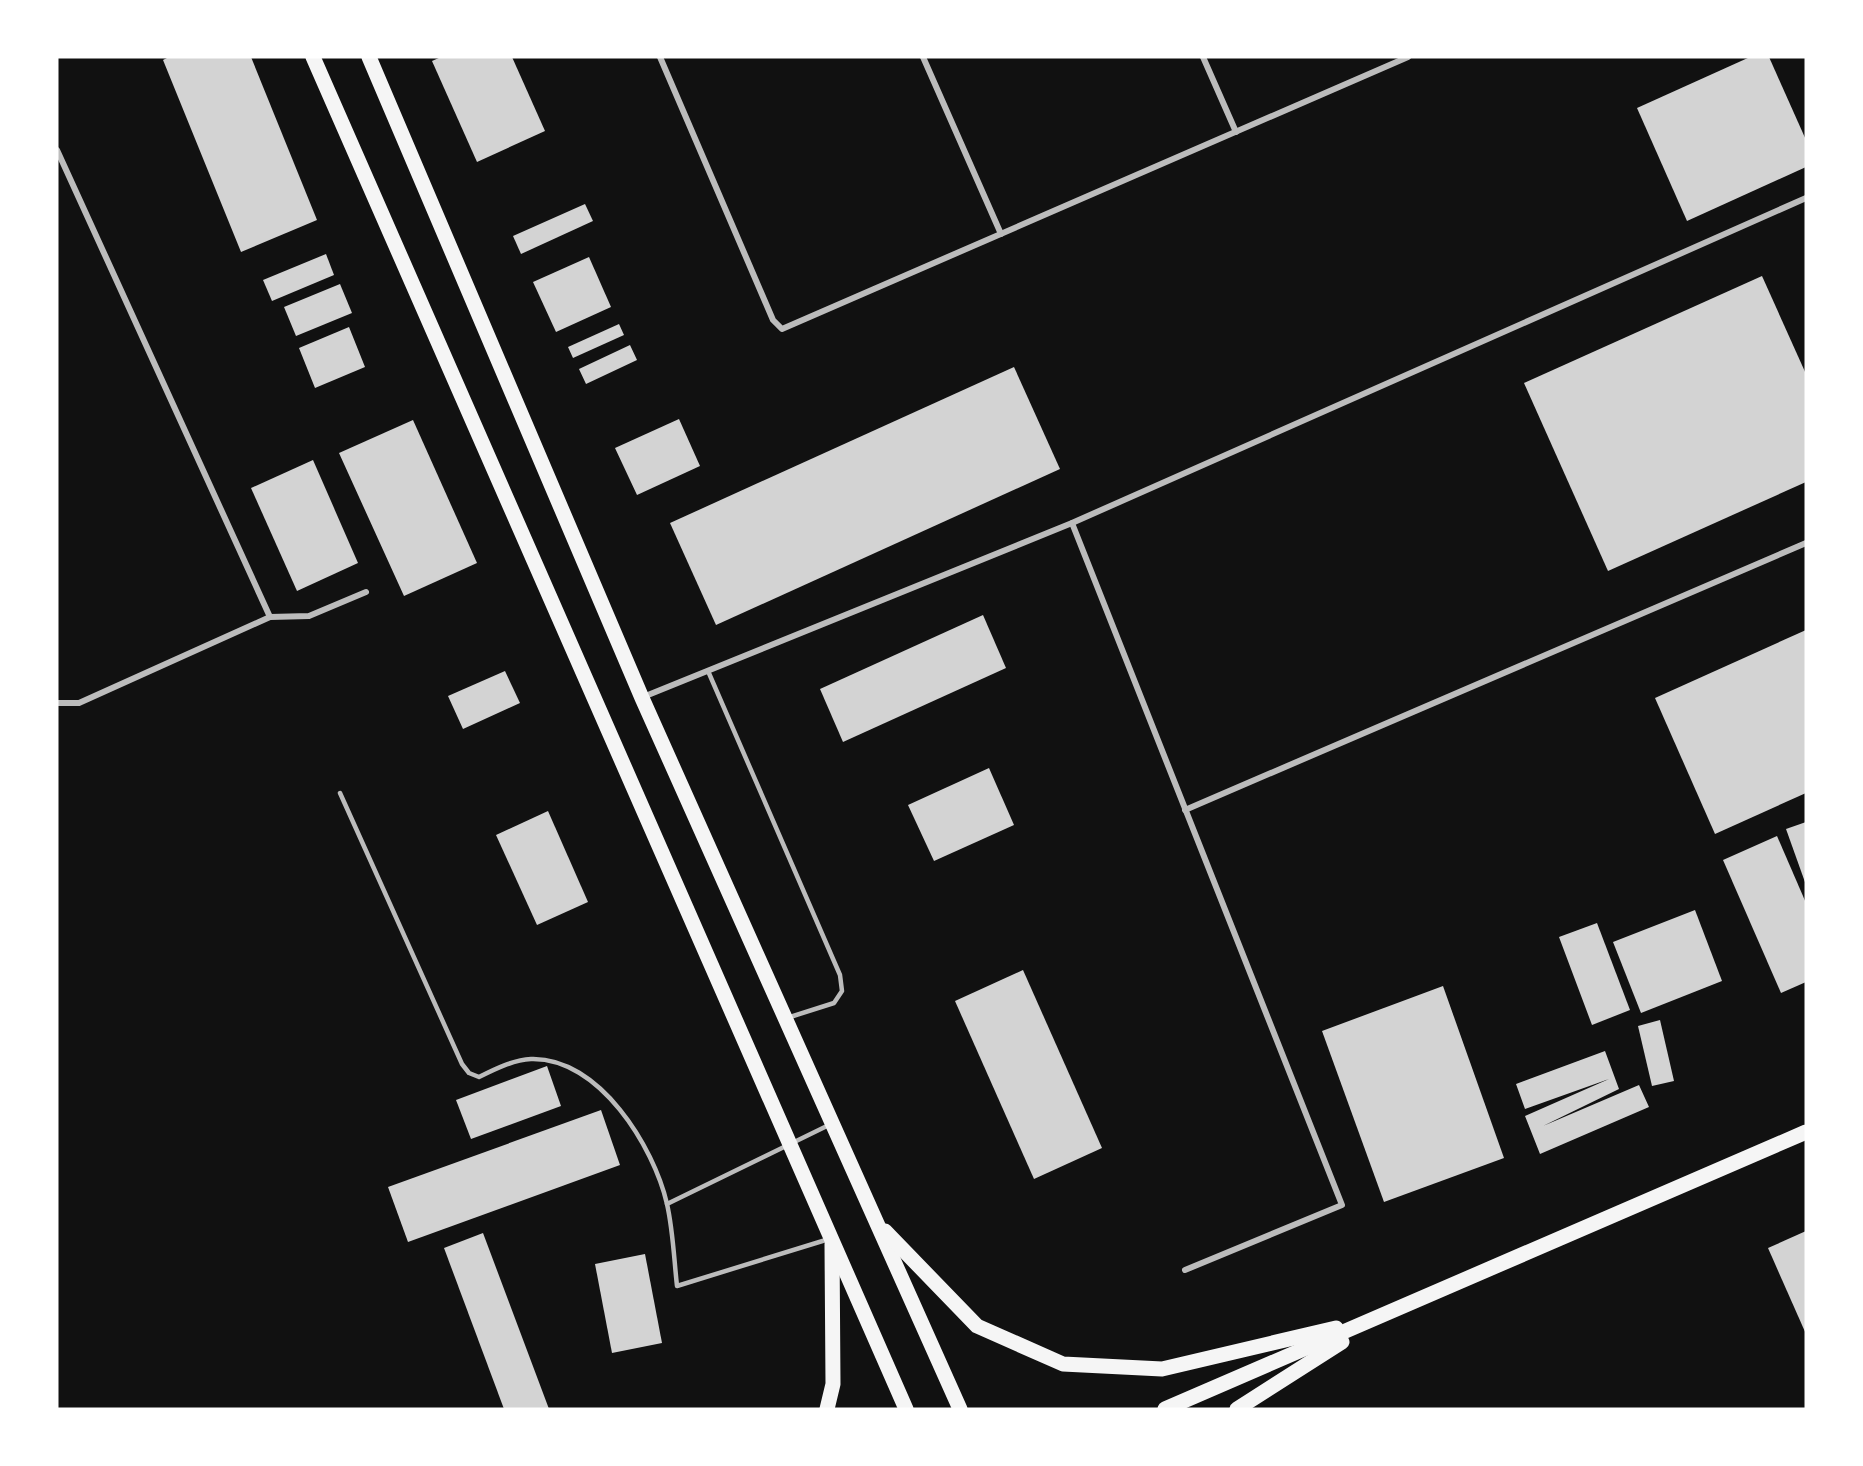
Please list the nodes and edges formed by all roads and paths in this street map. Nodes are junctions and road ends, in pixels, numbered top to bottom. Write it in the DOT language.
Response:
graph roads {
  1 [pos="313,57"];
  2 [pos="369,57"];
  3 [pos="660,57"];
  4 [pos="923,57"];
  5 [pos="1203,57"];
  6 [pos="1408,57"];
  7 [pos="1236,132"];
  8 [pos="57,150"];
  9 [pos="1806,198"];
  10 [pos="1001,234"];
  11 [pos="1072,523"];
  12 [pos="1806,543"];
  13 [pos="366,591"];
  14 [pos="270,617"];
  15 [pos="708,671"];
  16 [pos="642,698"];
  17 [pos="57,703"];
  18 [pos="340,793"];
  19 [pos="1185,810"];
  20 [pos="784,1019"];
  21 [pos="831,1124"];
  22 [pos="1806,1132"];
  23 [pos="790,1143"];
  24 [pos="667,1204"];
  25 [pos="876,1222"];
  26 [pos="832,1238"];
  27 [pos="1185,1270"];
  28 [pos="1377,1319"];
  29 [pos="827,1409"];
  30 [pos="906,1409"];
  31 [pos="960,1409"];
  32 [pos="1165,1409"];
  33 [pos="1237,1409"];
  1 -- 23 [label="main road"];
  2 -- 16 [label="main road"];
  3 -- 10 [label="street"];
  4 -- 10 [label="street"];
  5 -- 7 [label="street"];
  6 -- 7 [label="street"];
  7 -- 10 [label="street"];
  8 -- 14 [label="street"];
  9 -- 11 [label="street"];
  11 -- 15 [label="street"];
  11 -- 19 [label="street"];
  12 -- 19 [label="street"];
  13 -- 14 [label="street"];
  14 -- 17 [label="street"];
  15 -- 16 [label="street"];
  15 -- 20 [label="lane"];
  16 -- 20 [label="main road"];
  18 -- 24 [label="lane"];
  19 -- 27 [label="street"];
  20 -- 21 [label="main road"];
  21 -- 23 [label="lane"];
  21 -- 25 [label="main road"];
  22 -- 28 [label="main road"];
  23 -- 24 [label="lane"];
  23 -- 26 [label="main road"];
  24 -- 26 [label="lane"];
  25 -- 28 [label="main road"];
  25 -- 31 [label="main road"];
  26 -- 29 [label="main road"];
  26 -- 30 [label="main road"];
  28 -- 32 [label="main road"];
  28 -- 33 [label="main road"];
}
